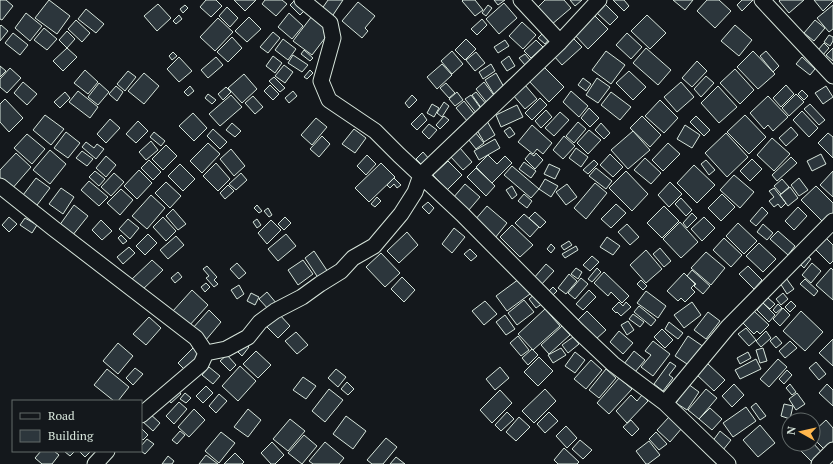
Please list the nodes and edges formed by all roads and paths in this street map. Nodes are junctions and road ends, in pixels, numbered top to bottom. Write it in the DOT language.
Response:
graph roads {
  1 [pos="302,0"];
  2 [pos="521,0"];
  3 [pos="599,0"];
  4 [pos="762,0"];
  5 [pos="560,42"];
  6 [pos="833,76"];
  7 [pos="421,175"];
  8 [pos="0,186"];
  9 [pos="833,221"];
  10 [pos="206,353"];
  11 [pos="665,403"];
  12 [pos="142,414"];
  13 [pos="833,450"];
  14 [pos="106,452"];
  15 [pos="95,464"];
  16 [pos="728,464"];
  17 [pos="819,464"];
  1 -- 7 [label="street"];
  2 -- 5 [label="street"];
  3 -- 5 [label="street"];
  4 -- 6 [label="street"];
  5 -- 7 [label="street"];
  7 -- 10 [label="street"];
  7 -- 11 [label="street"];
  8 -- 10 [label="street"];
  9 -- 11 [label="street"];
  10 -- 12 [label="street"];
  11 -- 16 [label="street"];
  13 -- 17 [label="street"];
  14 -- 15 [label="street"];
}
